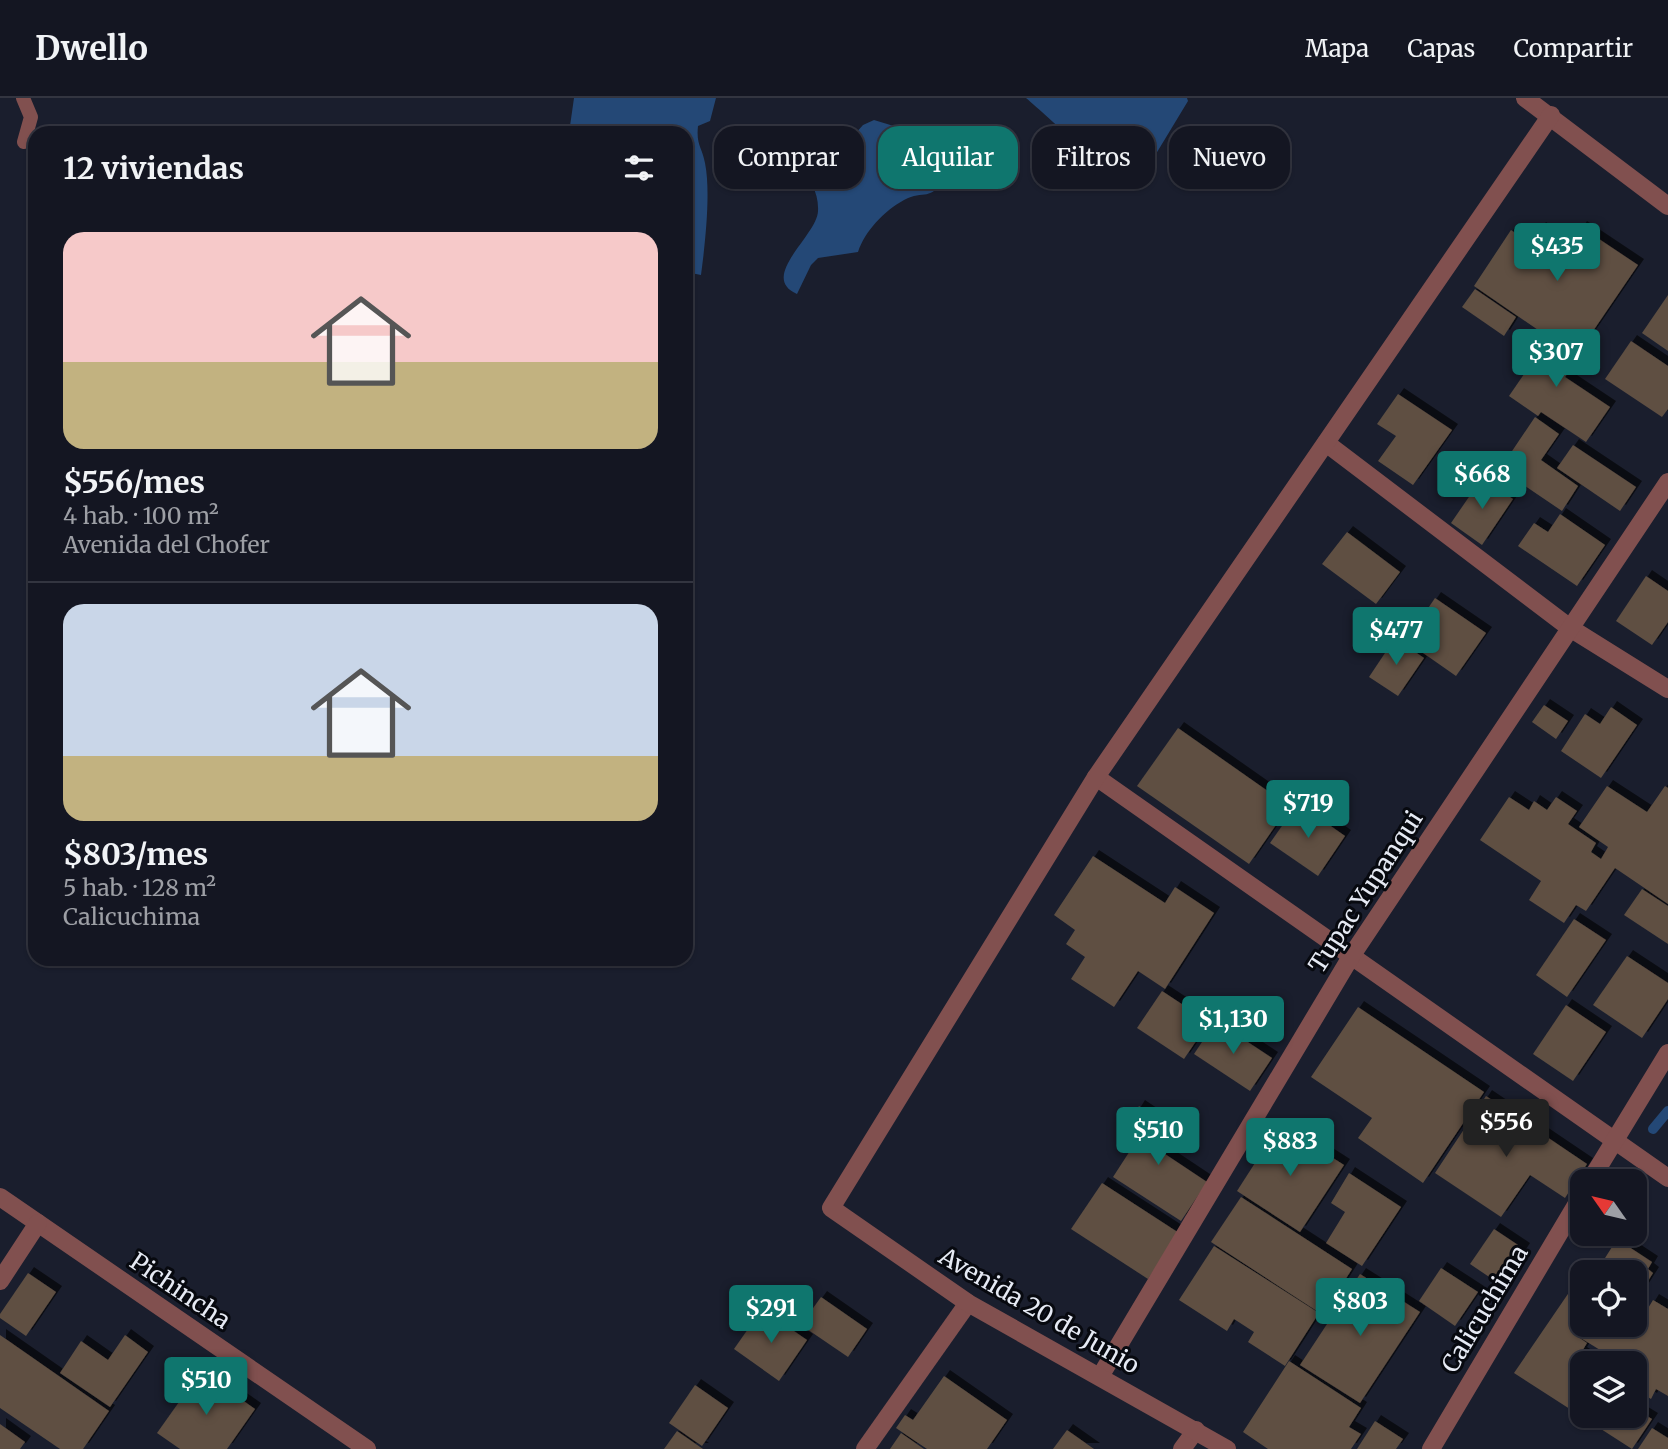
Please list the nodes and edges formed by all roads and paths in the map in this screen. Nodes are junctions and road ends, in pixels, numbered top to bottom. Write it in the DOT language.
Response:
graph roads {
  1 [pos="23,98"];
  2 [pos="1525,98"];
  3 [pos="1551,115"];
  4 [pos="28,126"];
  5 [pos="28,128"];
  6 [pos="24,142"];
  7 [pos="1668,206"];
  8 [pos="1326,443"];
  9 [pos="1668,482"];
  10 [pos="1570,628"];
  11 [pos="1668,689"];
  12 [pos="1096,777"];
  13 [pos="1352,955"];
  14 [pos="1668,1053"];
  15 [pos="1614,1141"];
  16 [pos="1597,1169"];
  17 [pos="1668,1178"];
  18 [pos="0,1197"];
  19 [pos="1570,1215"];
  20 [pos="38,1223"];
  21 [pos="0,1281"];
  22 [pos="968,1303"];
  23 [pos="1101,1376"];
  24 [pos="1196,1430"];
  25 [pos="363,1448"];
  26 [pos="865,1449"];
  27 [pos="1182,1449"];
  28 [pos="1227,1449"];
  29 [pos="1431,1449"];
  1 -- 4 [label="lane"];
  2 -- 3 [label="street"];
  3 -- 7 [label="street"];
  3 -- 8 [label="street"];
  5 -- 6 [label="lane"];
  8 -- 10 [label="street"];
  8 -- 12 [label="street"];
  9 -- 10 [label="street, Tupac Yupanqui"];
  10 -- 11 [label="street"];
  10 -- 13 [label="street, Tupac Yupanqui"];
  12 -- 13 [label="street"];
  12 -- 22 [label="street, Avenida 20 de Junio"];
  13 -- 15 [label="street"];
  13 -- 23 [label="street, Tupac Yupanqui"];
  14 -- 15 [label="street"];
  15 -- 16 [label="street"];
  15 -- 17 [label="street"];
  18 -- 20 [label="street, Pichincha"];
  19 -- 29 [label="street, Calicuchima"];
  20 -- 21 [label="street"];
  20 -- 25 [label="street, Pichincha"];
  22 -- 23 [label="street, Avenida 20 de Junio"];
  22 -- 26 [label="street"];
  23 -- 24 [label="street, Avenida 20 de Junio"];
  24 -- 27 [label="street"];
  24 -- 28 [label="street, Avenida 20 de Junio"];
}
